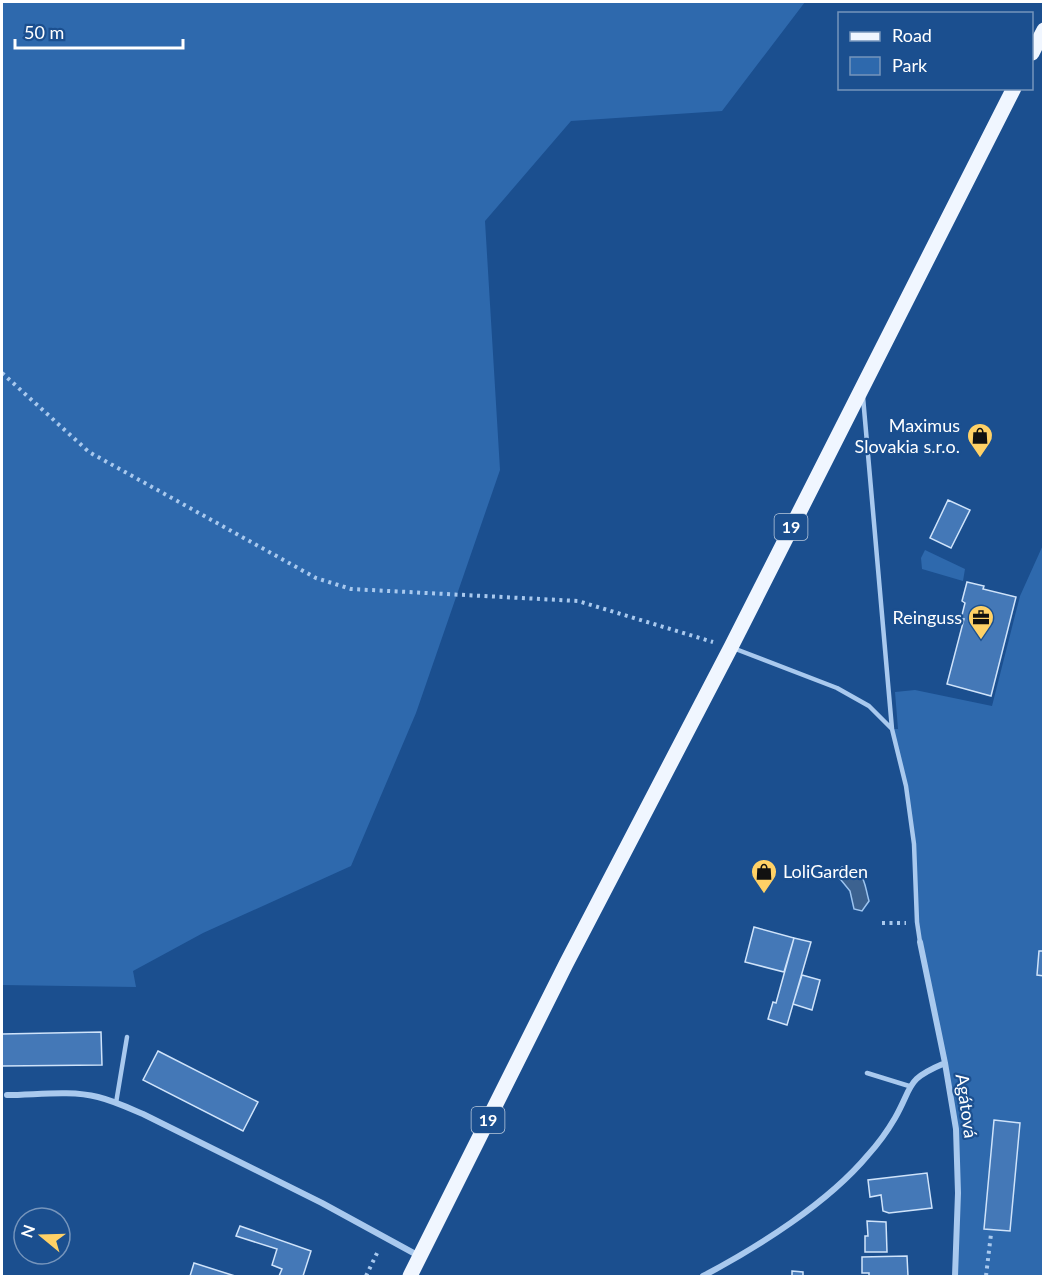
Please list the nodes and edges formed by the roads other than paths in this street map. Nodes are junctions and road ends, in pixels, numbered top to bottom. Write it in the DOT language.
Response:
graph roads {
  1 [pos="1044,30"];
  2 [pos="1033,51"];
  3 [pos="1013,90"];
  4 [pos="862,386"];
  5 [pos="731,647"];
  6 [pos="892,729"];
  7 [pos="920,942"];
  8 [pos="127,1037"];
  9 [pos="945,1063"];
  10 [pos="867,1073"];
  11 [pos="909,1086"];
  12 [pos="7,1095"];
  13 [pos="116,1103"];
  14 [pos="420,1257"];
  15 [pos="410,1276"];
  16 [pos="703,1276"];
  17 [pos="955,1276"];
  1 -- 2 [label="main road"];
  3 -- 4 [label="main road, 19"];
  4 -- 5 [label="main road, 19"];
  4 -- 6 [label="lane"];
  5 -- 6 [label="lane"];
  5 -- 14 [label="main road, 19"];
  6 -- 7 [label="lane"];
  7 -- 9 [label="street, Agátová"];
  8 -- 13 [label="lane"];
  9 -- 11 [label="street"];
  9 -- 17 [label="street, Agátová"];
  10 -- 11 [label="lane"];
  11 -- 16 [label="street"];
  12 -- 13 [label="street"];
  13 -- 14 [label="street"];
  14 -- 15 [label="main road, 19"];
}
